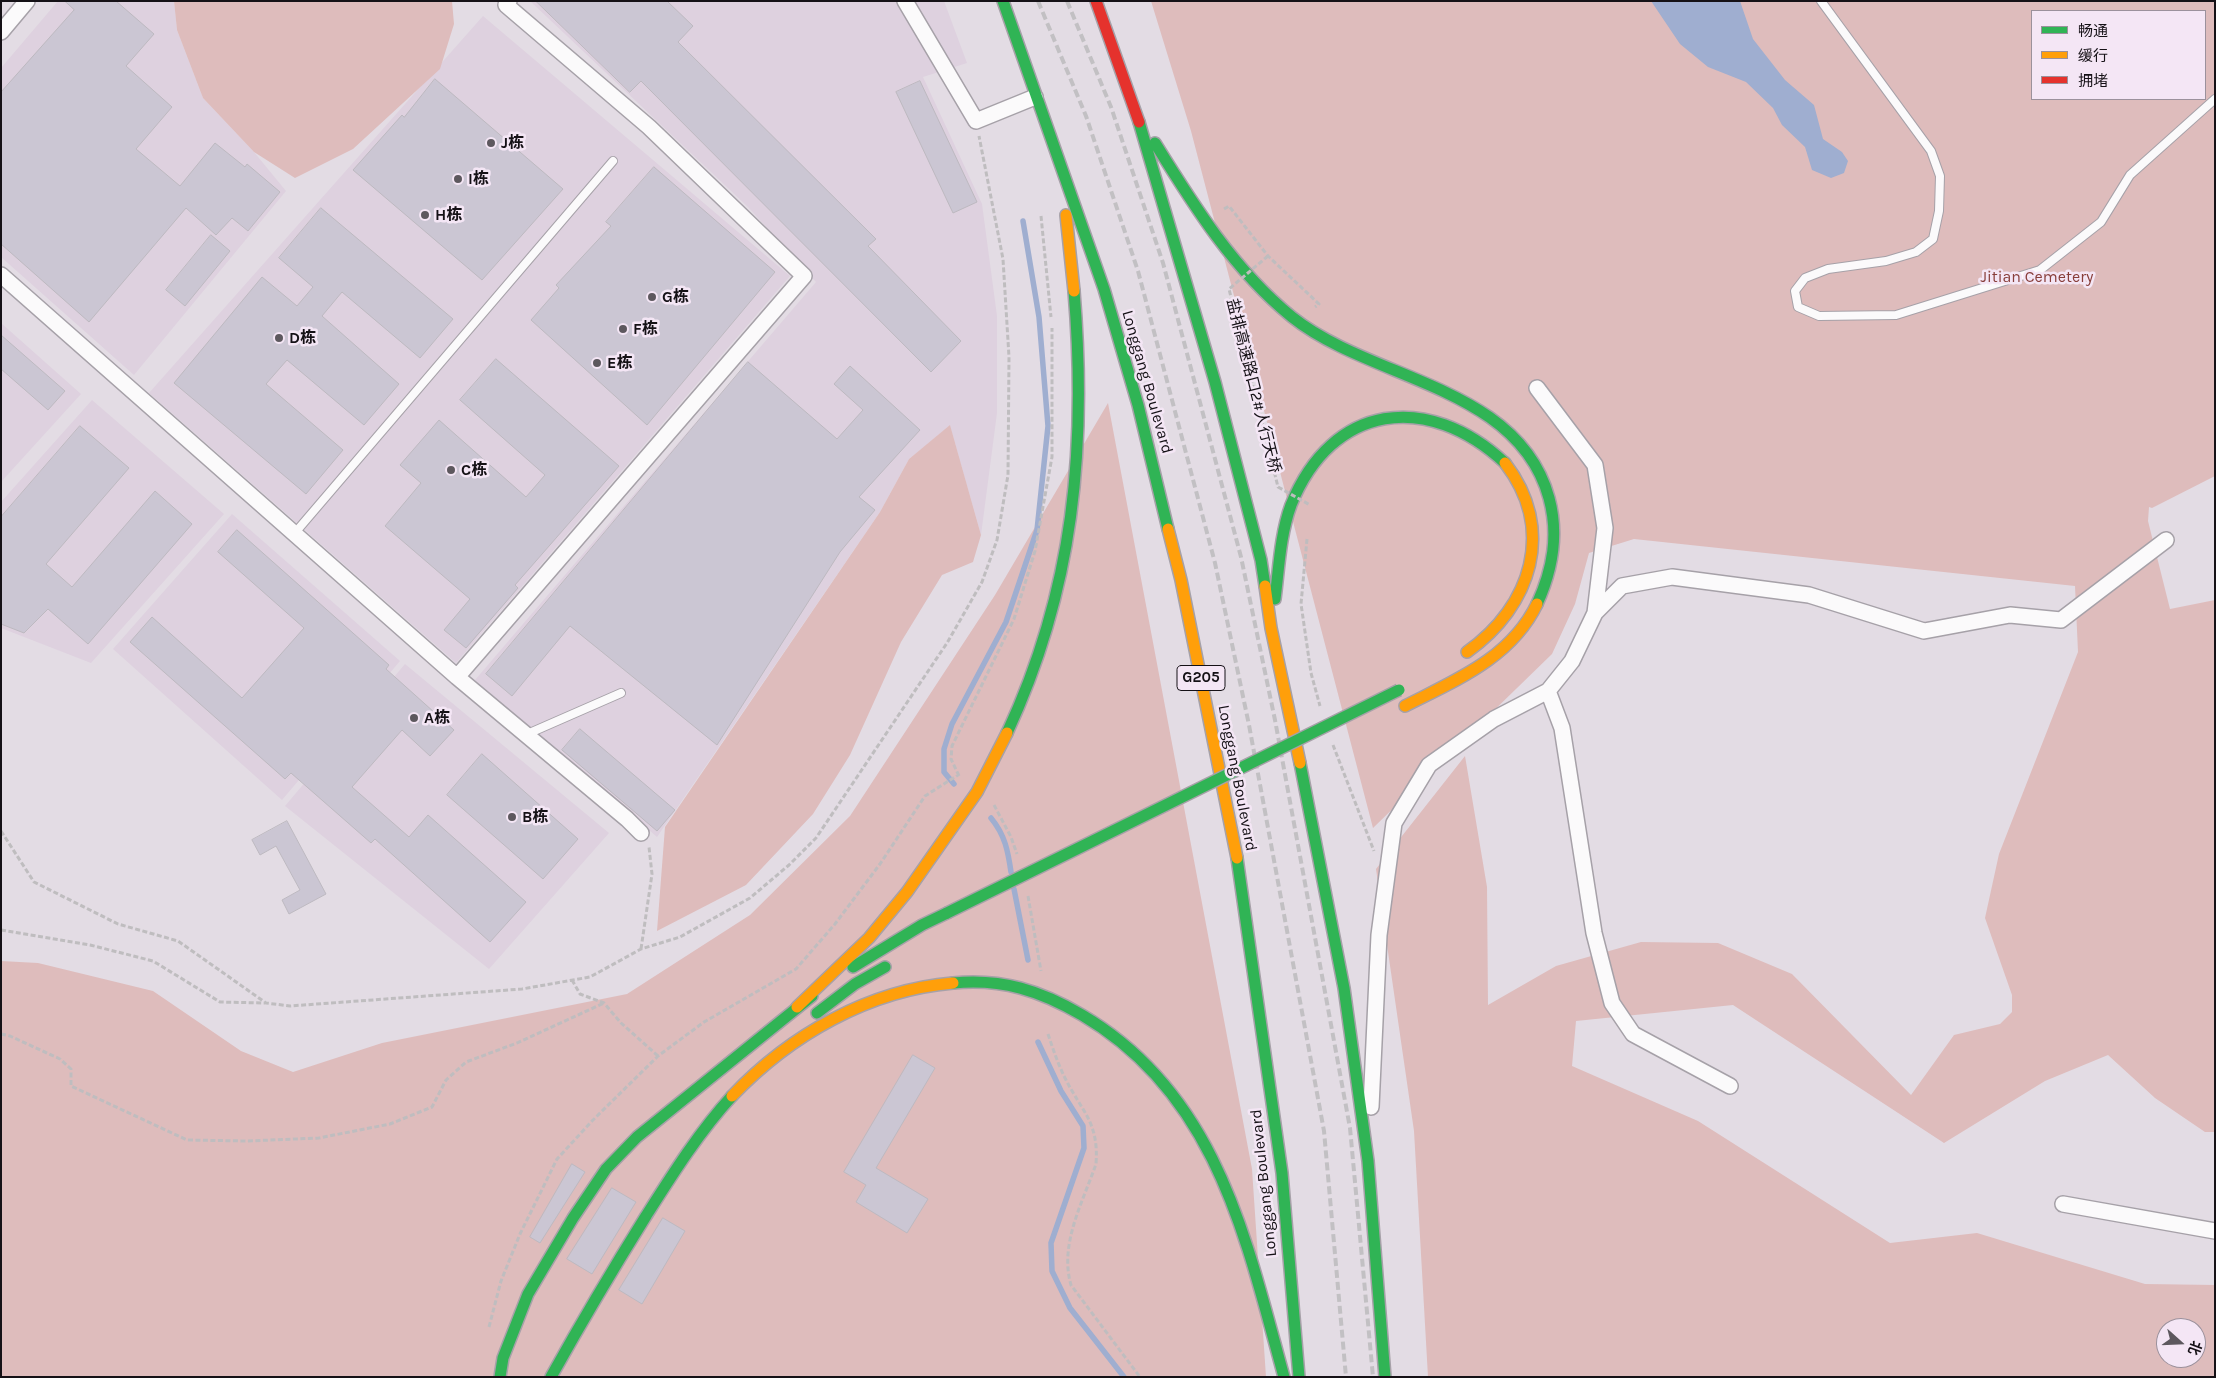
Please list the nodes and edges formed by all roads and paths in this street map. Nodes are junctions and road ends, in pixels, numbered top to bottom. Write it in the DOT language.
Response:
graph roads {
  1 [pos="27,1"];
  2 [pos="509,1"];
  3 [pos="905,1"];
  4 [pos="1003,1"];
  5 [pos="1096,1"];
  6 [pos="1821,1"];
  7 [pos="1,32"];
  8 [pos="1035,97"];
  9 [pos="2215,99"];
  10 [pos="1136,113"];
  11 [pos="976,121"];
  12 [pos="614,161"];
  13 [pos="1059,162"];
  14 [pos="1229,206"];
  15 [pos="1041,216"];
  16 [pos="1268,256"];
  17 [pos="1,275"];
  18 [pos="1319,304"];
  19 [pos="1537,388"];
  20 [pos="1309,515"];
  21 [pos="294,534"];
  22 [pos="1307,535"];
  23 [pos="2166,540"];
  24 [pos="1302,604"];
  25 [pos="1595,613"];
  26 [pos="1271,628"];
  27 [pos="1455,660"];
  28 [pos="457,677"];
  29 [pos="1403,688"];
  30 [pos="1548,691"];
  31 [pos="621,693"];
  32 [pos="1401,708"];
  33 [pos="525,735"];
  34 [pos="1308,754"];
  35 [pos="1290,763"];
  36 [pos="958,775"];
  37 [pos="965,781"];
  38 [pos="1237,789"];
  39 [pos="1211,802"];
  40 [pos="1,831"];
  41 [pos="641,833"];
  42 [pos="1,930"];
  43 [pos="641,950"];
  44 [pos="898,960"];
  45 [pos="572,980"];
  46 [pos="266,1003"];
  47 [pos="604,1003"];
  48 [pos="797,1007"];
  49 [pos="1,1034"];
  50 [pos="1048,1034"];
  51 [pos="658,1056"];
  52 [pos="767,1063"];
  53 [pos="1730,1086"];
  54 [pos="1368,1161"];
  55 [pos="2063,1204"];
  56 [pos="2215,1231"];
  57 [pos="489,1329"];
  58 [pos="500,1377"];
  59 [pos="551,1377"];
  60 [pos="1140,1377"];
  61 [pos="1284,1377"];
  62 [pos="1299,1377"];
  63 [pos="1385,1377"];
  1 -- 7 [label="street"];
  2 -- 28 [label="street"];
  3 -- 11 [label="street"];
  4 -- 8 [label="highway, Longgang Boulevard / G205"];
  5 -- 10 [label="highway"];
  6 -- 9 [label="lane"];
  8 -- 11 [label="street"];
  8 -- 13 [label="highway, Longgang Boulevard / G205"];
  10 -- 26 [label="highway"];
  10 -- 32 [label="highway"];
  11 -- 43 [label="path"];
  12 -- 21 [label="lane"];
  13 -- 48 [label="highway"];
  13 -- 62 [label="highway, Longgang Boulevard / G205"];
  14 -- 16 [label="path"];
  15 -- 36 [label="path"];
  16 -- 18 [label="path"];
  16 -- 20 [label="path, 盐排高速路口2#人行天桥, bridge"];
  17 -- 21 [label="street"];
  19 -- 25 [label="street"];
  21 -- 28 [label="street"];
  22 -- 24 [label="path"];
  23 -- 25 [label="street"];
  25 -- 30 [label="street"];
  26 -- 27 [label="highway"];
  26 -- 54 [label="highway"];
  28 -- 33 [label="street"];
  29 -- 48 [label="highway, bridge"];
  30 -- 53 [label="street"];
  30 -- 54 [label="street"];
  31 -- 33 [label="lane"];
  33 -- 41 [label="street"];
  34 -- 35 [label="highway"];
  36 -- 37 [label="path"];
  36 -- 51 [label="path"];
  38 -- 39 [label="highway"];
  40 -- 46 [label="path"];
  41 -- 43 [label="path"];
  42 -- 46 [label="path"];
  43 -- 45 [label="path"];
  44 -- 52 [label="highway"];
  45 -- 46 [label="path"];
  45 -- 47 [label="path"];
  47 -- 49 [label="path"];
  47 -- 51 [label="path"];
  48 -- 58 [label="highway"];
  50 -- 60 [label="path"];
  51 -- 57 [label="path"];
  52 -- 59 [label="highway"];
  52 -- 61 [label="highway"];
  54 -- 63 [label="highway"];
  55 -- 56 [label="street"];
}
